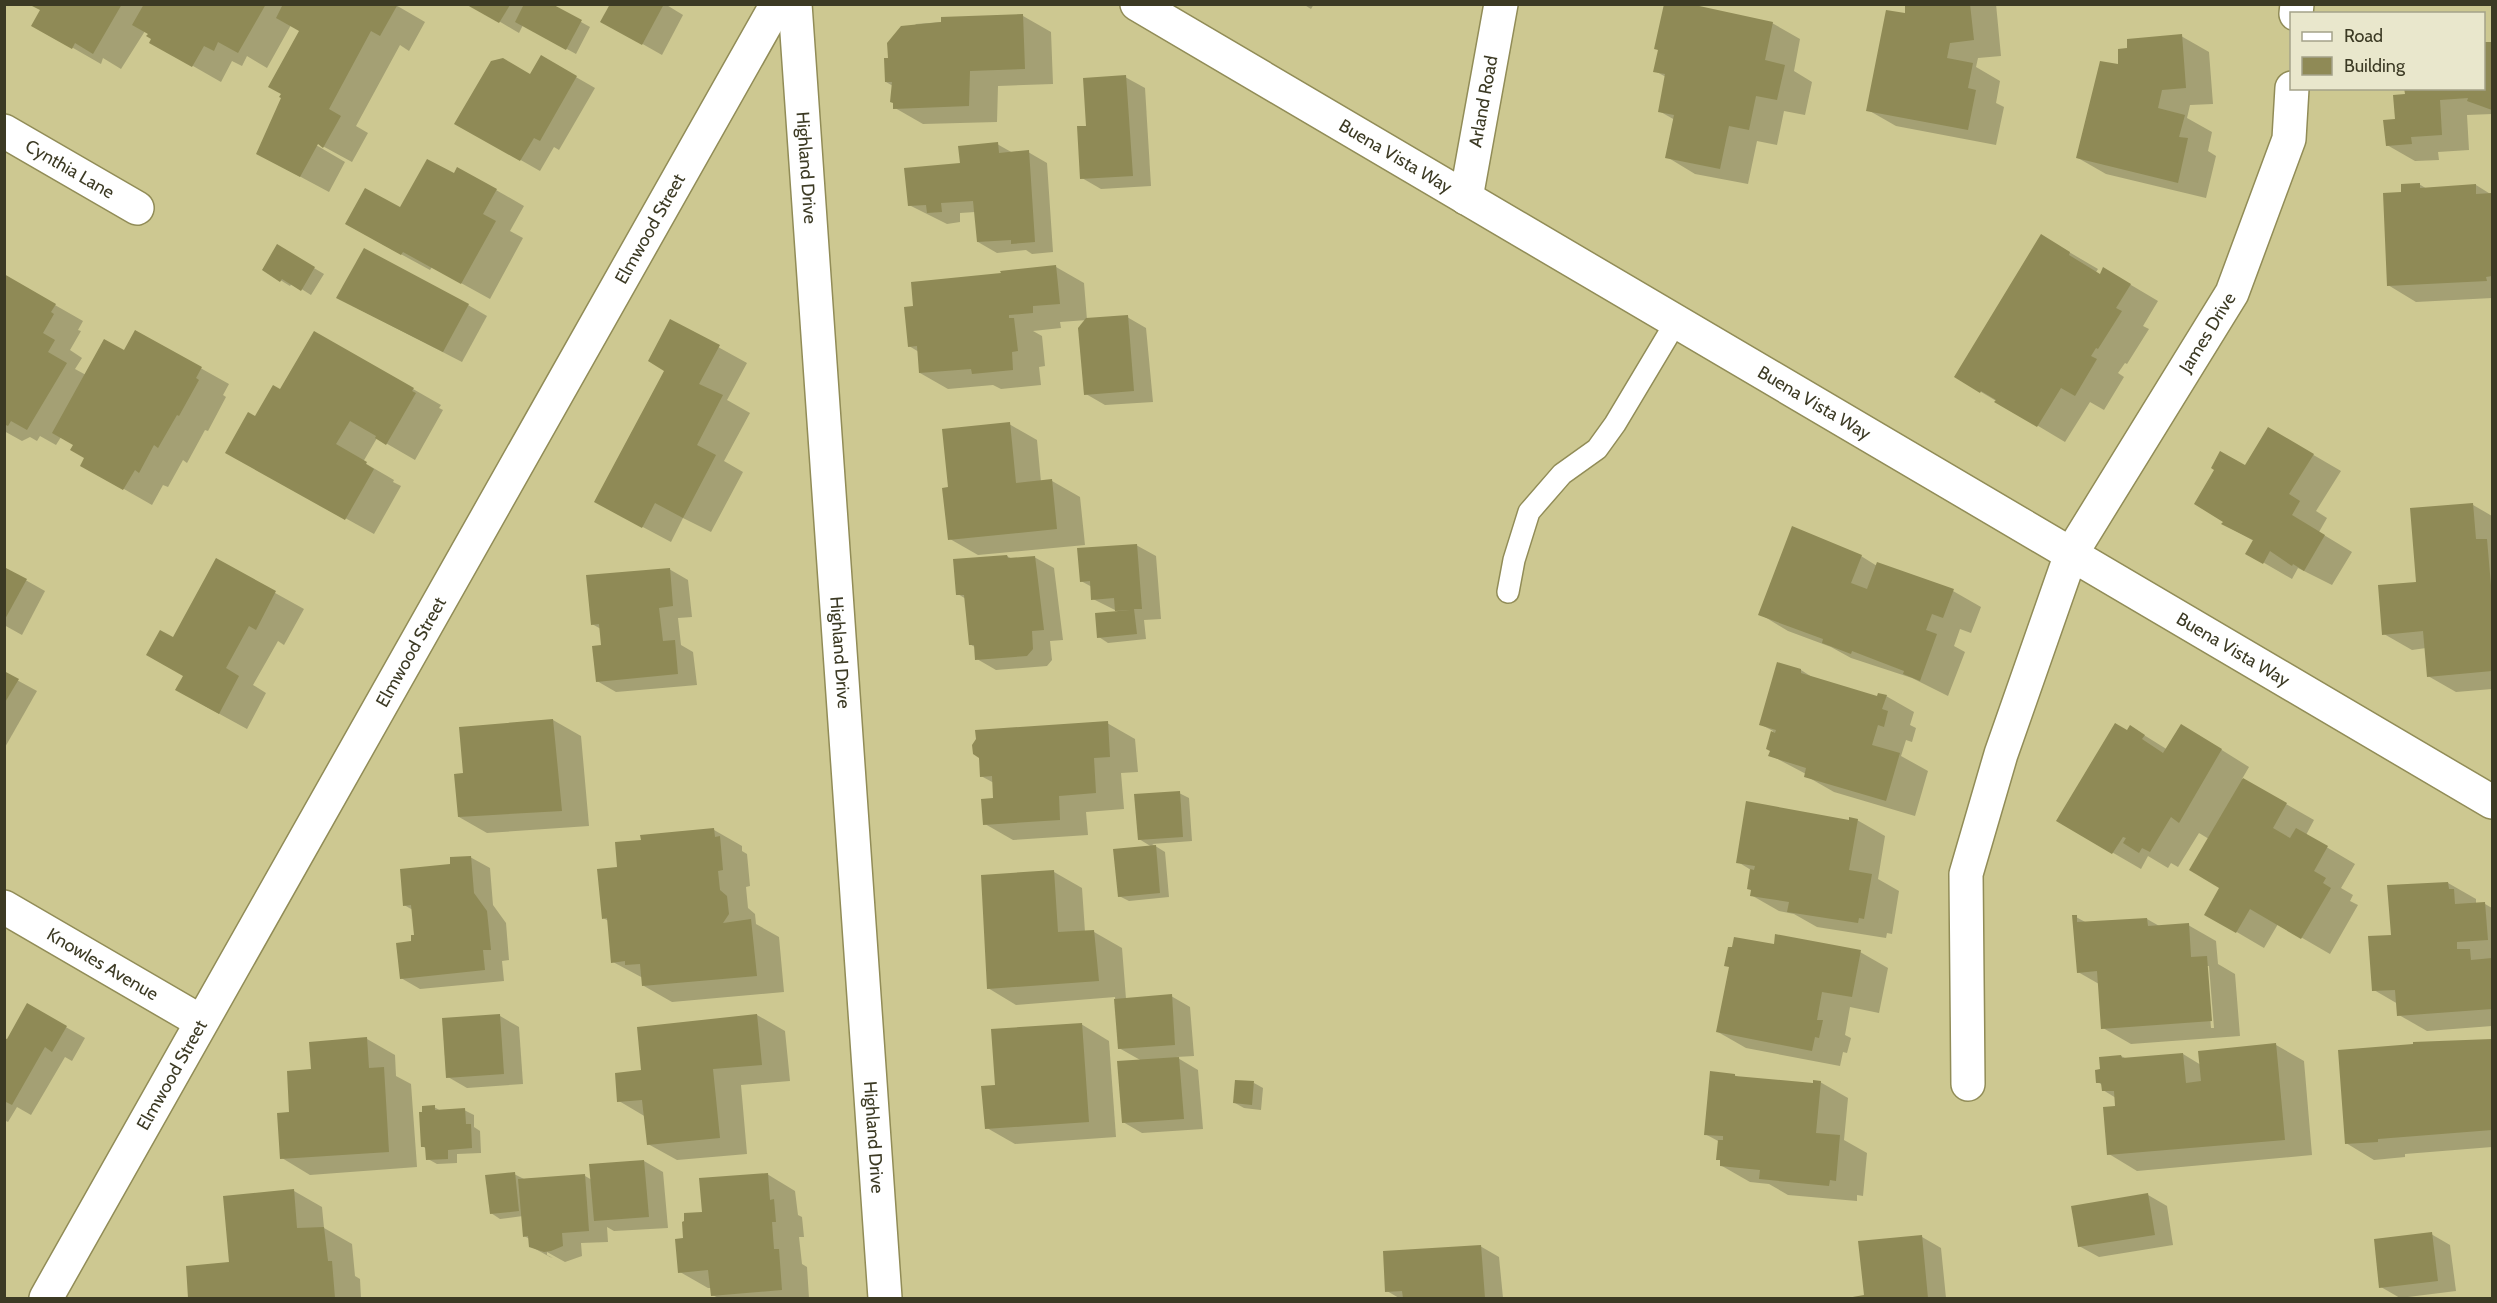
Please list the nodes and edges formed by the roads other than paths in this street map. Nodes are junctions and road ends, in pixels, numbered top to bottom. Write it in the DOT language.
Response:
graph roads {
  1 [pos="777,4"];
  2 [pos="795,4"];
  3 [pos="1137,4"];
  4 [pos="1501,4"];
  5 [pos="2292,90"];
  6 [pos="4,131"];
  7 [pos="1466,198"];
  8 [pos="137,208"];
  9 [pos="1676,322"];
  10 [pos="2071,554"];
  11 [pos="1508,592"];
  12 [pos="2493,802"];
  13 [pos="4,907"];
  14 [pos="200,1021"];
  15 [pos="1968,1084"];
  16 [pos="46,1299"];
  17 [pos="885,1299"];
  1 -- 14 [label="street, Elmwood Street"];
  2 -- 17 [label="street, Highland Drive"];
  3 -- 7 [label="street, Buena Vista Way"];
  4 -- 7 [label="street, Arland Road"];
  5 -- 10 [label="street, James Drive"];
  6 -- 8 [label="street, Cynthia Lane"];
  7 -- 9 [label="street, Buena Vista Way"];
  9 -- 10 [label="street, Buena Vista Way"];
  9 -- 11 [label="lane"];
  10 -- 12 [label="street, Buena Vista Way"];
  10 -- 15 [label="street, James Drive"];
  13 -- 14 [label="street, Knowles Avenue"];
  14 -- 16 [label="street, Elmwood Street"];
}
